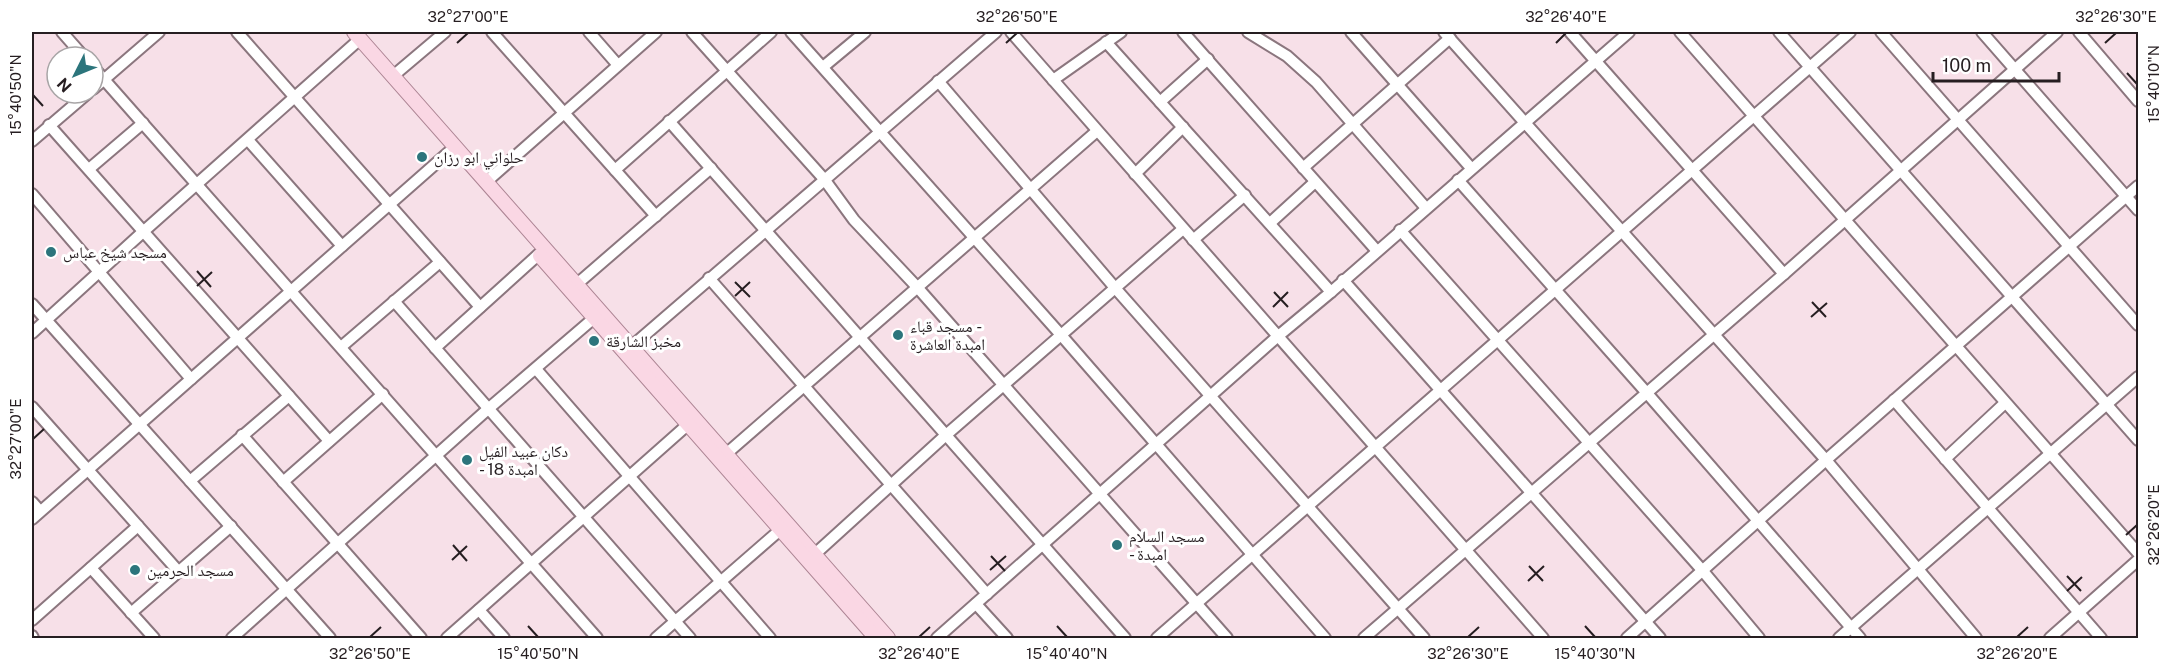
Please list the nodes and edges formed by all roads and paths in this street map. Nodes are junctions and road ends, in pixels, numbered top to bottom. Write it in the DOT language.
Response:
graph roads {
  1 [pos="62,32"];
  2 [pos="159,32"];
  3 [pos="237,32"];
  4 [pos="342,32"];
  5 [pos="445,32"];
  6 [pos="492,32"];
  7 [pos="589,32"];
  8 [pos="656,32"];
  9 [pos="692,32"];
  10 [pos="771,32"];
  11 [pos="791,32"];
  12 [pos="865,32"];
  13 [pos="996,32"];
  14 [pos="1011,32"];
  15 [pos="1121,32"];
  16 [pos="1183,32"];
  17 [pos="1248,32"];
  18 [pos="1351,32"];
  19 [pos="1570,32"];
  20 [pos="1629,32"];
  21 [pos="1680,32"];
  22 [pos="1779,32"];
  23 [pos="1850,32"];
  24 [pos="1881,32"];
  25 [pos="1982,32"];
  26 [pos="2057,32"];
  27 [pos="2079,32"];
  28 [pos="1447,35"];
  29 [pos="356,38"];
  30 [pos="1106,42"];
  31 [pos="73,45"];
  32 [pos="1208,59"];
  33 [pos="1596,61"];
  34 [pos="617,64"];
  35 [pos="823,67"];
  36 [pos="1810,68"];
  37 [pos="2015,69"];
  38 [pos="727,71"];
  39 [pos="393,76"];
  40 [pos="105,80"];
  41 [pos="1053,80"];
  42 [pos="938,81"];
  43 [pos="1397,85"];
  44 [pos="295,98"];
  45 [pos="2139,101"];
  46 [pos="1160,102"];
  47 [pos="74,105"];
  48 [pos="563,112"];
  49 [pos="1754,117"];
  50 [pos="1957,119"];
  51 [pos="669,121"];
  52 [pos="143,123"];
  53 [pos="1525,123"];
  54 [pos="50,125"];
  55 [pos="1353,125"];
  56 [pos="1183,127"];
  57 [pos="881,131"];
  58 [pos="1097,131"];
  59 [pos="248,140"];
  60 [pos="32,141"];
  61 [pos="449,152"];
  62 [pos="711,168"];
  63 [pos="1303,168"];
  64 [pos="1471,168"];
  65 [pos="89,169"];
  66 [pos="615,170"];
  67 [pos="1693,170"];
  68 [pos="1901,170"];
  69 [pos="1135,174"];
  70 [pos="824,179"];
  71 [pos="1458,180"];
  72 [pos="486,182"];
  73 [pos="1315,182"];
  74 [pos="198,184"];
  75 [pos="2139,186"];
  76 [pos="1030,189"];
  77 [pos="32,194"];
  78 [pos="1245,195"];
  79 [pos="2127,196"];
  80 [pos="390,204"];
  81 [pos="1426,208"];
  82 [pos="2139,210"];
  83 [pos="656,216"];
  84 [pos="1844,219"];
  85 [pos="1270,223"];
  86 [pos="1183,229"];
  87 [pos="765,230"];
  88 [pos="1400,230"];
  89 [pos="144,231"];
  90 [pos="1621,231"];
  91 [pos="975,237"];
  92 [pos="1193,240"];
  93 [pos="342,246"];
  94 [pos="2069,247"];
  95 [pos="1377,251"];
  96 [pos="539,254"];
  97 [pos="440,262"];
  98 [pos="98,272"];
  99 [pos="1784,274"];
  100 [pos="709,278"];
  101 [pos="1343,280"];
  102 [pos="577,284"];
  103 [pos="917,287"];
  104 [pos="1116,289"];
  105 [pos="1555,289"];
  106 [pos="290,291"];
  107 [pos="1331,292"];
  108 [pos="2013,297"];
  109 [pos="394,301"];
  110 [pos="32,304"];
  111 [pos="480,307"];
  112 [pos="594,318"];
  113 [pos="45,321"];
  114 [pos="2139,326"];
  115 [pos="32,333"];
  116 [pos="1714,333"];
  117 [pos="1061,335"];
  118 [pos="238,337"];
  119 [pos="1277,337"];
  120 [pos="860,338"];
  121 [pos="1497,340"];
  122 [pos="632,346"];
  123 [pos="1956,346"];
  124 [pos="340,347"];
  125 [pos="435,348"];
  126 [pos="536,369"];
  127 [pos="2139,376"];
  128 [pos="191,379"];
  129 [pos="1003,386"];
  130 [pos="804,387"];
  131 [pos="1441,391"];
  132 [pos="1646,392"];
  133 [pos="383,394"];
  134 [pos="290,396"];
  135 [pos="1210,396"];
  136 [pos="1894,400"];
  137 [pos="2005,402"];
  138 [pos="2107,404"];
  139 [pos="32,407"];
  140 [pos="488,409"];
  141 [pos="691,421"];
  142 [pos="138,426"];
  143 [pos="242,435"];
  144 [pos="946,435"];
  145 [pos="329,441"];
  146 [pos="2139,441"];
  147 [pos="1587,443"];
  148 [pos="1155,444"];
  149 [pos="1376,447"];
  150 [pos="726,454"];
  151 [pos="2050,455"];
  152 [pos="437,457"];
  153 [pos="1945,459"];
  154 [pos="1826,460"];
  155 [pos="87,471"];
  156 [pos="631,476"];
  157 [pos="190,481"];
  158 [pos="283,482"];
  159 [pos="891,485"];
  160 [pos="1531,493"];
  161 [pos="1099,494"];
  162 [pos="32,502"];
  163 [pos="1308,506"];
  164 [pos="1987,508"];
  165 [pos="36,515"];
  166 [pos="582,518"];
  167 [pos="1759,520"];
  168 [pos="138,526"];
  169 [pos="231,526"];
  170 [pos="780,530"];
  171 [pos="1043,543"];
  172 [pos="338,544"];
  173 [pos="1466,550"];
  174 [pos="2139,553"];
  175 [pos="815,554"];
  176 [pos="1252,555"];
  177 [pos="2139,560"];
  178 [pos="532,564"];
  179 [pos="91,568"];
  180 [pos="1702,570"];
  181 [pos="1918,570"];
  182 [pos="179,572"];
  183 [pos="720,582"];
  184 [pos="286,588"];
  185 [pos="987,594"];
  186 [pos="976,604"];
  187 [pos="1197,604"];
  188 [pos="479,610"];
  189 [pos="1398,610"];
  190 [pos="131,612"];
  191 [pos="2079,613"];
  192 [pos="32,620"];
  193 [pos="676,622"];
  194 [pos="1646,622"];
  195 [pos="1850,628"];
  196 [pos="234,638"];
  197 [pos="154,639"];
  198 [pos="330,639"];
  199 [pos="421,639"];
  200 [pos="447,639"];
  201 [pos="504,639"];
  202 [pos="597,639"];
  203 [pos="656,639"];
  204 [pos="690,639"];
  205 [pos="770,639"];
  206 [pos="876,639"];
  207 [pos="888,639"];
  208 [pos="937,639"];
  209 [pos="1007,639"];
  210 [pos="1125,639"];
  211 [pos="1157,639"];
  212 [pos="1227,639"];
  213 [pos="1325,639"];
  214 [pos="1364,639"];
  215 [pos="1424,639"];
  216 [pos="1544,639"];
  217 [pos="1627,639"];
  218 [pos="1660,639"];
  219 [pos="1759,639"];
  220 [pos="1839,639"];
  221 [pos="1860,639"];
  222 [pos="1976,639"];
  223 [pos="2050,639"];
  224 [pos="2101,639"];
  1 -- 31 [label="street"];
  2 -- 40 [label="street"];
  3 -- 44 [label="street"];
  4 -- 29 [label="main road"];
  5 -- 39 [label="street"];
  6 -- 48 [label="street"];
  7 -- 34 [label="street"];
  8 -- 34 [label="street"];
  9 -- 38 [label="street"];
  10 -- 38 [label="street"];
  11 -- 35 [label="street"];
  12 -- 35 [label="street"];
  13 -- 42 [label="street"];
  14 -- 41 [label="street"];
  15 -- 30 [label="street"];
  16 -- 32 [label="street"];
  17 -- 55 [label="street"];
  18 -- 43 [label="street"];
  19 -- 33 [label="street"];
  20 -- 33 [label="street"];
  21 -- 49 [label="street"];
  22 -- 36 [label="street"];
  23 -- 36 [label="street"];
  24 -- 50 [label="street"];
  25 -- 37 [label="street"];
  26 -- 37 [label="street"];
  27 -- 45 [label="street"];
  28 -- 43 [label="street"];
  28 -- 53 [label="street"];
  29 -- 39 [label="main road"];
  29 -- 44 [label="street"];
  29 -- 61 [label="main road"];
  30 -- 41 [label="street"];
  30 -- 46 [label="street"];
  32 -- 46 [label="street"];
  32 -- 63 [label="street"];
  33 -- 53 [label="street"];
  33 -- 67 [label="street"];
  34 -- 48 [label="street"];
  35 -- 57 [label="street"];
  36 -- 49 [label="street"];
  36 -- 68 [label="street"];
  37 -- 50 [label="street"];
  37 -- 79 [label="street"];
  38 -- 51 [label="street"];
  38 -- 70 [label="street"];
  39 -- 72 [label="main road"];
  40 -- 52 [label="street"];
  41 -- 58 [label="street"];
  42 -- 57 [label="street"];
  42 -- 76 [label="street"];
  43 -- 55 [label="street"];
  43 -- 64 [label="street"];
  44 -- 59 [label="street"];
  44 -- 80 [label="street"];
  46 -- 56 [label="street"];
  47 -- 54 [label="street"];
  48 -- 66 [label="street"];
  48 -- 72 [label="street"];
  49 -- 67 [label="street"];
  49 -- 84 [label="street"];
  50 -- 68 [label="street"];
  50 -- 94 [label="street"];
  51 -- 62 [label="street"];
  51 -- 66 [label="street"];
  52 -- 65 [label="street"];
  52 -- 74 [label="street"];
  53 -- 64 [label="street"];
  53 -- 90 [label="street"];
  54 -- 60 [label="street"];
  54 -- 65 [label="street"];
  55 -- 63 [label="street"];
  55 -- 81 [label="street"];
  56 -- 69 [label="street"];
  56 -- 78 [label="street"];
  57 -- 70 [label="street"];
  57 -- 91 [label="street"];
  58 -- 69 [label="street"];
  58 -- 76 [label="street"];
  59 -- 74 [label="street"];
  59 -- 93 [label="street"];
  61 -- 80 [label="street"];
  61 -- 96 [label="main road"];
  62 -- 83 [label="street"];
  62 -- 87 [label="street"];
  63 -- 73 [label="street"];
  64 -- 71 [label="street"];
  65 -- 89 [label="street"];
  66 -- 83 [label="street"];
  67 -- 90 [label="street"];
  67 -- 99 [label="street"];
  68 -- 84 [label="street"];
  68 -- 108 [label="street"];
  69 -- 86 [label="street"];
  70 -- 87 [label="street"];
  70 -- 103 [label="street"];
  71 -- 81 [label="street"];
  71 -- 105 [label="street"];
  72 -- 102 [label="main road"];
  73 -- 85 [label="street"];
  73 -- 95 [label="street"];
  74 -- 89 [label="street"];
  74 -- 106 [label="street"];
  75 -- 79 [label="street"];
  76 -- 91 [label="street"];
  76 -- 104 [label="street"];
  77 -- 98 [label="street"];
  78 -- 85 [label="street"];
  78 -- 92 [label="street"];
  79 -- 82 [label="street"];
  79 -- 94 [label="street"];
  80 -- 93 [label="street"];
  80 -- 97 [label="street"];
  81 -- 88 [label="street"];
  83 -- 102 [label="street"];
  84 -- 99 [label="street"];
  84 -- 123 [label="street"];
  85 -- 107 [label="street"];
  86 -- 92 [label="street"];
  86 -- 104 [label="street"];
  87 -- 100 [label="street"];
  87 -- 120 [label="street"];
  88 -- 95 [label="street"];
  88 -- 121 [label="street"];
  89 -- 98 [label="street"];
  89 -- 118 [label="street"];
  90 -- 105 [label="street"];
  90 -- 116 [label="street"];
  91 -- 103 [label="street"];
  91 -- 117 [label="street"];
  92 -- 119 [label="street"];
  93 -- 106 [label="street"];
  94 -- 108 [label="street"];
  94 -- 114 [label="street"];
  95 -- 101 [label="street"];
  96 -- 111 [label="street"];
  96 -- 112 [label="main road"];
  97 -- 109 [label="street"];
  97 -- 111 [label="street"];
  98 -- 113 [label="street"];
  98 -- 128 [label="street"];
  99 -- 116 [label="street"];
  100 -- 122 [label="street"];
  100 -- 130 [label="street"];
  101 -- 107 [label="street"];
  101 -- 131 [label="street"];
  102 -- 122 [label="main road"];
  103 -- 120 [label="street"];
  103 -- 129 [label="street"];
  104 -- 117 [label="street"];
  104 -- 135 [label="street"];
  105 -- 121 [label="street"];
  105 -- 132 [label="street"];
  106 -- 118 [label="street"];
  106 -- 124 [label="street"];
  107 -- 119 [label="street"];
  108 -- 123 [label="street"];
  108 -- 138 [label="street"];
  109 -- 124 [label="street"];
  109 -- 125 [label="street"];
  110 -- 113 [label="street"];
  111 -- 125 [label="street"];
  112 -- 126 [label="street"];
  112 -- 141 [label="main road"];
  113 -- 115 [label="street"];
  113 -- 142 [label="street"];
  116 -- 132 [label="street"];
  116 -- 154 [label="street"];
  117 -- 129 [label="street"];
  117 -- 148 [label="street"];
  118 -- 128 [label="street"];
  118 -- 134 [label="street"];
  119 -- 135 [label="street"];
  119 -- 149 [label="street"];
  120 -- 130 [label="street"];
  120 -- 144 [label="street"];
  121 -- 131 [label="street"];
  121 -- 147 [label="street"];
  122 -- 141 [label="main road"];
  123 -- 136 [label="street"];
  123 -- 137 [label="street"];
  124 -- 133 [label="street"];
  125 -- 140 [label="street"];
  126 -- 140 [label="street"];
  126 -- 156 [label="street"];
  127 -- 138 [label="street"];
  128 -- 142 [label="street"];
  129 -- 144 [label="street"];
  129 -- 161 [label="street"];
  130 -- 150 [label="street"];
  130 -- 159 [label="street"];
  131 -- 149 [label="street"];
  131 -- 160 [label="street"];
  132 -- 147 [label="street"];
  132 -- 167 [label="street"];
  133 -- 145 [label="street"];
  133 -- 152 [label="street"];
  134 -- 143 [label="street"];
  134 -- 145 [label="street"];
  135 -- 148 [label="street"];
  135 -- 163 [label="street"];
  136 -- 153 [label="street"];
  136 -- 154 [label="street"];
  137 -- 151 [label="street"];
  137 -- 153 [label="street"];
  138 -- 146 [label="street"];
  138 -- 151 [label="street"];
  139 -- 155 [label="street"];
  140 -- 152 [label="street"];
  140 -- 166 [label="street"];
  141 -- 150 [label="main road"];
  141 -- 156 [label="street"];
  141 -- 170 [label="main road"];
  142 -- 155 [label="street"];
  142 -- 157 [label="street"];
  143 -- 157 [label="street"];
  143 -- 158 [label="street"];
  144 -- 159 [label="street"];
  144 -- 171 [label="street"];
  145 -- 158 [label="street"];
  147 -- 160 [label="street"];
  147 -- 180 [label="street"];
  148 -- 161 [label="street"];
  148 -- 176 [label="street"];
  149 -- 163 [label="street"];
  149 -- 173 [label="street"];
  150 -- 175 [label="main road"];
  151 -- 164 [label="street"];
  151 -- 174 [label="street"];
  152 -- 172 [label="street"];
  152 -- 178 [label="street"];
  153 -- 164 [label="street"];
  154 -- 167 [label="street"];
  154 -- 181 [label="street"];
  155 -- 165 [label="street"];
  155 -- 168 [label="street"];
  156 -- 166 [label="street"];
  156 -- 183 [label="street"];
  157 -- 169 [label="street"];
  158 -- 172 [label="street"];
  159 -- 175 [label="street"];
  159 -- 185 [label="street"];
  160 -- 173 [label="street"];
  160 -- 194 [label="street"];
  161 -- 171 [label="street"];
  161 -- 187 [label="street"];
  162 -- 165 [label="street"];
  163 -- 176 [label="street"];
  163 -- 189 [label="street"];
  164 -- 181 [label="street"];
  164 -- 191 [label="street"];
  166 -- 178 [label="street"];
  166 -- 193 [label="street"];
  167 -- 180 [label="street"];
  167 -- 195 [label="street"];
  168 -- 179 [label="street"];
  168 -- 182 [label="street"];
  169 -- 182 [label="street"];
  169 -- 184 [label="street"];
  170 -- 183 [label="street"];
  170 -- 206 [label="main road"];
  171 -- 185 [label="street"];
  171 -- 210 [label="street"];
  172 -- 184 [label="street"];
  172 -- 199 [label="street"];
  173 -- 189 [label="street"];
  173 -- 216 [label="street"];
  175 -- 207 [label="main road"];
  176 -- 187 [label="street"];
  176 -- 213 [label="street"];
  177 -- 191 [label="street"];
  178 -- 188 [label="street"];
  178 -- 202 [label="street"];
  179 -- 190 [label="street"];
  179 -- 192 [label="street"];
  180 -- 194 [label="street"];
  180 -- 219 [label="street"];
  181 -- 195 [label="street"];
  181 -- 222 [label="street"];
  182 -- 190 [label="street"];
  183 -- 193 [label="street"];
  183 -- 205 [label="street"];
  184 -- 196 [label="street"];
  184 -- 198 [label="street"];
  185 -- 186 [label="street"];
  186 -- 208 [label="street"];
  186 -- 209 [label="street"];
  187 -- 211 [label="street"];
  187 -- 212 [label="street"];
  188 -- 200 [label="street"];
  188 -- 201 [label="street"];
  189 -- 214 [label="street"];
  189 -- 215 [label="street"];
  190 -- 197 [label="street"];
  191 -- 223 [label="street"];
  191 -- 224 [label="street"];
  193 -- 203 [label="street"];
  193 -- 204 [label="street"];
  194 -- 217 [label="street"];
  194 -- 218 [label="street"];
  195 -- 220 [label="street"];
  195 -- 221 [label="street"];
}
